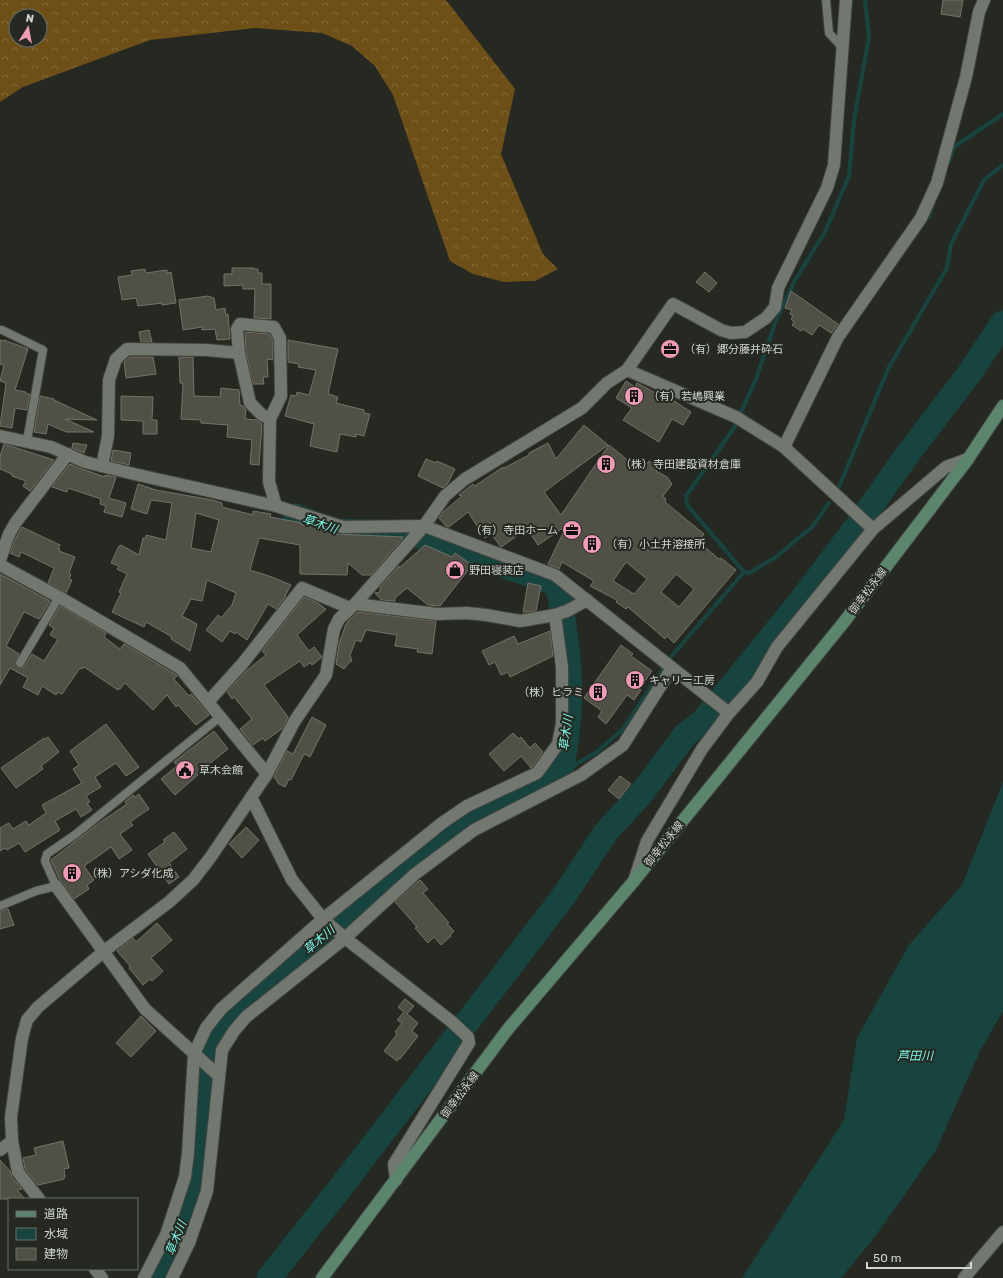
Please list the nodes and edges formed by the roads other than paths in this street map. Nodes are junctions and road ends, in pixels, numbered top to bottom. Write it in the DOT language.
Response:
graph roads {
  1 [pos="826,0"];
  2 [pos="846,0"];
  3 [pos="984,0"];
  4 [pos="842,47"];
  5 [pos="2,330"];
  6 [pos="239,353"];
  7 [pos="627,370"];
  8 [pos="1003,406"];
  9 [pos="270,419"];
  10 [pos="0,436"];
  11 [pos="27,442"];
  12 [pos="784,447"];
  13 [pos="65,457"];
  14 [pos="968,459"];
  15 [pos="102,466"];
  16 [pos="276,506"];
  17 [pos="870,526"];
  18 [pos="418,533"];
  19 [pos="0,560"];
  20 [pos="0,565"];
  21 [pos="59,597"];
  22 [pos="587,600"];
  23 [pos="353,606"];
  24 [pos="560,613"];
  25 [pos="20,663"];
  26 [pos="668,664"];
  27 [pos="208,702"];
  28 [pos="726,710"];
  29 [pos="220,717"];
  30 [pos="267,774"];
  31 [pos="251,797"];
  32 [pos="633,882"];
  33 [pos="56,886"];
  34 [pos="0,906"];
  35 [pos="326,921"];
  36 [pos="342,936"];
  37 [pos="103,952"];
  38 [pos="196,1055"];
  39 [pos="216,1073"];
  40 [pos="6,1118"];
  41 [pos="12,1140"];
  42 [pos="0,1150"];
  43 [pos="396,1180"];
  44 [pos="38,1198"];
  45 [pos="1003,1232"];
  46 [pos="168,1236"];
  47 [pos="187,1243"];
  48 [pos="96,1270"];
  49 [pos="102,1278"];
  50 [pos="144,1278"];
  51 [pos="172,1278"];
  52 [pos="322,1278"];
  53 [pos="964,1278"];
  1 -- 4 [label="lane"];
  2 -- 4 [label="street"];
  3 -- 12 [label="street"];
  4 -- 7 [label="street"];
  5 -- 11 [label="lane"];
  6 -- 9 [label="street"];
  6 -- 9 [label="street"];
  6 -- 15 [label="street"];
  7 -- 12 [label="street"];
  7 -- 18 [label="street"];
  8 -- 14 [label="main road, 御幸松永線"];
  9 -- 16 [label="street"];
  10 -- 11 [label="street"];
  11 -- 13 [label="street"];
  12 -- 17 [label="street"];
  13 -- 15 [label="street"];
  13 -- 19 [label="street"];
  14 -- 17 [label="street"];
  14 -- 32 [label="main road, 御幸松永線"];
  15 -- 16 [label="street"];
  16 -- 18 [label="street"];
  17 -- 28 [label="street"];
  18 -- 22 [label="street"];
  18 -- 23 [label="street"];
  20 -- 21 [label="street"];
  21 -- 25 [label="lane"];
  21 -- 27 [label="street"];
  22 -- 24 [label="street"];
  22 -- 26 [label="street"];
  23 -- 24 [label="street"];
  23 -- 27 [label="street"];
  23 -- 30 [label="street"];
  24 -- 35 [label="street"];
  26 -- 28 [label="street"];
  26 -- 36 [label="street"];
  27 -- 29 [label="street"];
  28 -- 32 [label="street"];
  29 -- 30 [label="street"];
  29 -- 33 [label="lane"];
  30 -- 31 [label="street"];
  31 -- 35 [label="street"];
  31 -- 37 [label="street"];
  32 -- 43 [label="main road, 御幸松永線"];
  33 -- 34 [label="lane"];
  33 -- 37 [label="street"];
  35 -- 36 [label="street"];
  35 -- 38 [label="street"];
  36 -- 39 [label="street"];
  36 -- 43 [label="street"];
  37 -- 38 [label="street"];
  37 -- 40 [label="street"];
  38 -- 39 [label="street"];
  38 -- 46 [label="street"];
  39 -- 47 [label="street"];
  40 -- 41 [label="street"];
  41 -- 42 [label="street"];
  41 -- 44 [label="street"];
  43 -- 52 [label="main road, 御幸松永線"];
  45 -- 53 [label="street"];
  46 -- 47 [label="street"];
  46 -- 50 [label="street"];
  47 -- 51 [label="street"];
  48 -- 49 [label="street"];
}
